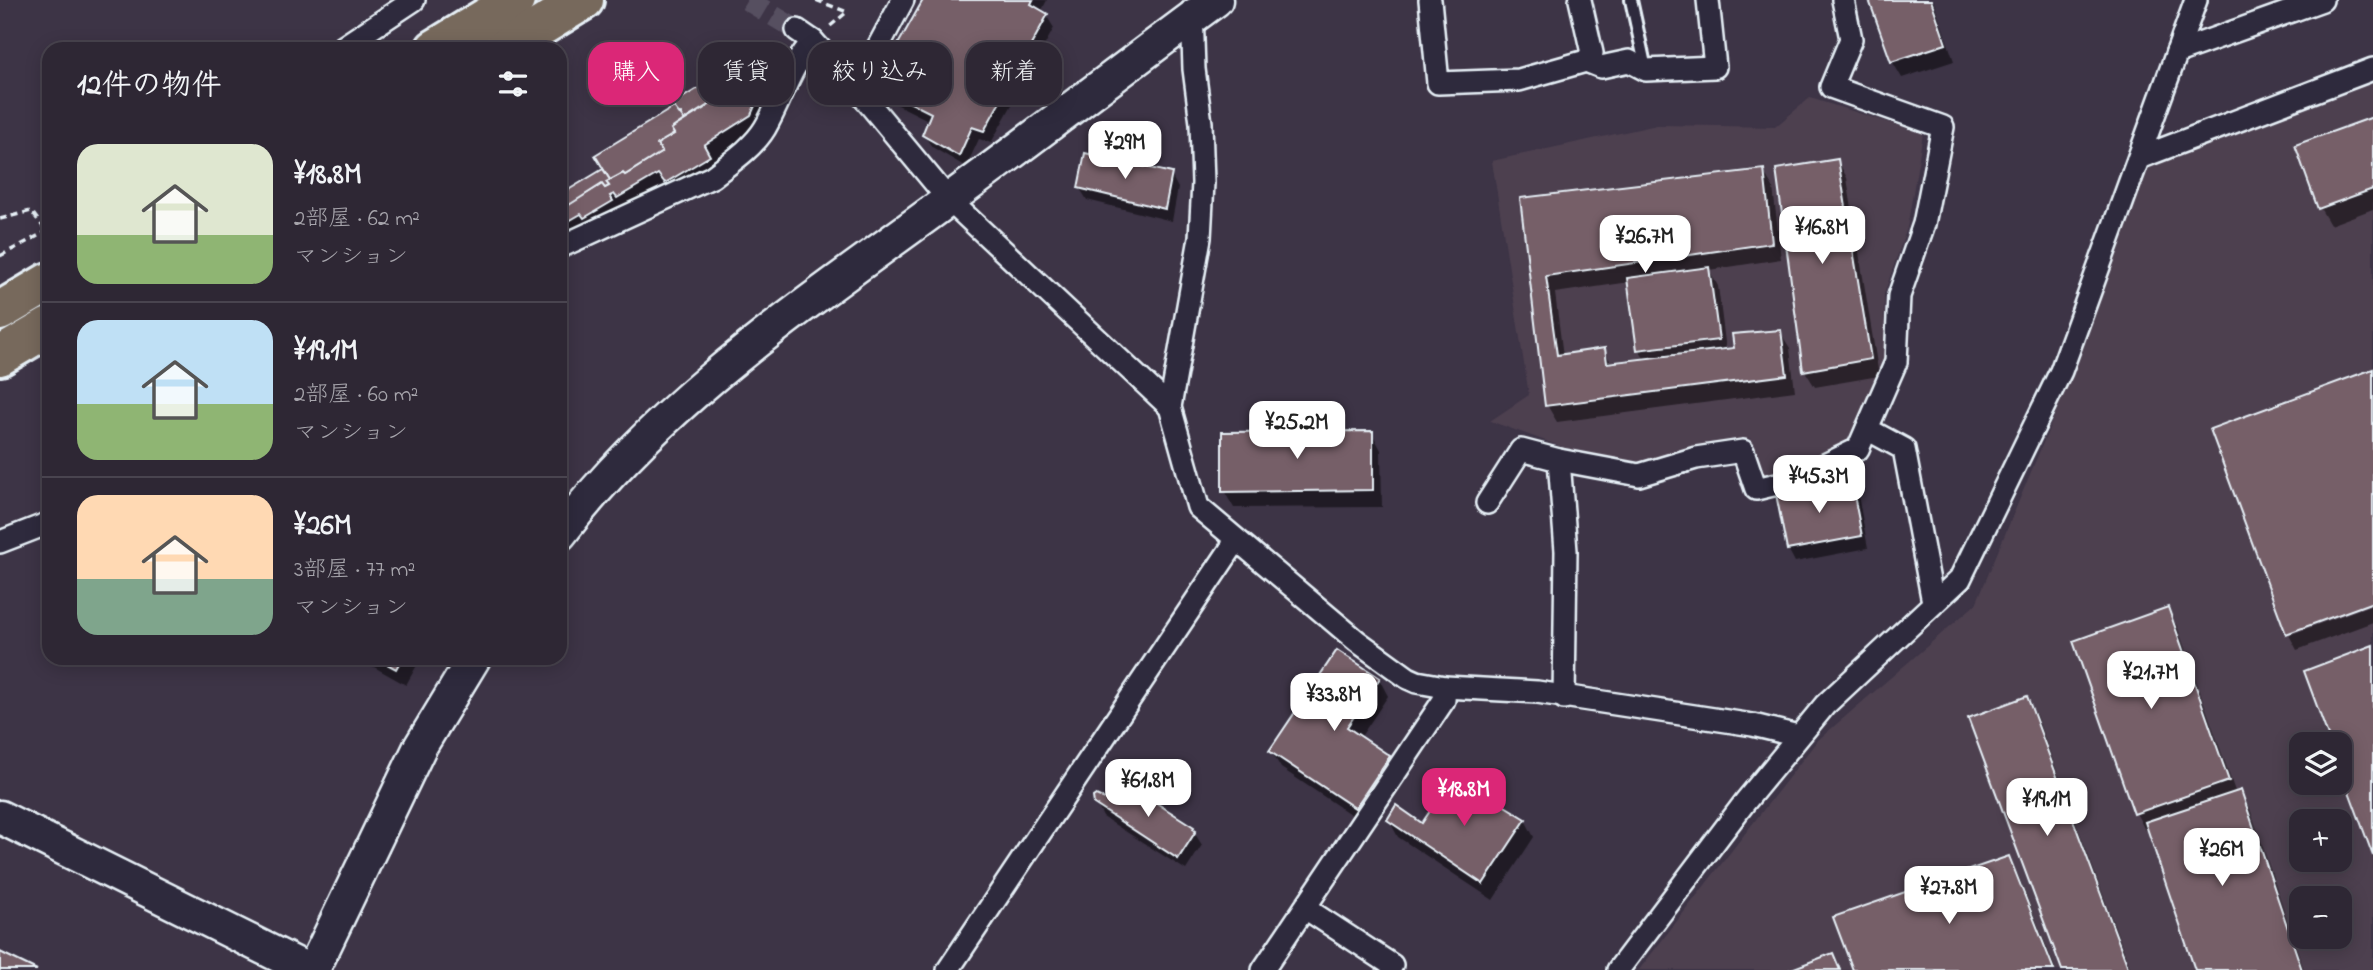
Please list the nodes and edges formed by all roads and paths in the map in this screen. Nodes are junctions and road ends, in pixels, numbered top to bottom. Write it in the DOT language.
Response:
graph roads {
  1 [pos="414,0"];
  2 [pos="515,0"];
  3 [pos="584,0"];
  4 [pos="816,0"];
  5 [pos="903,0"];
  6 [pos="1430,0"];
  7 [pos="1580,0"];
  8 [pos="1630,0"];
  9 [pos="1708,0"];
  10 [pos="1843,0"];
  11 [pos="2196,0"];
  12 [pos="2322,0"];
  13 [pos="1200,6"];
  14 [pos="805,35"];
  15 [pos="351,42"];
  16 [pos="446,42"];
  17 [pos="515,42"];
  18 [pos="812,42"];
  19 [pos="881,42"];
  20 [pos="2177,52"];
  21 [pos="1586,61"];
  22 [pos="2373,69"];
  23 [pos="1646,70"];
  24 [pos="870,105"];
  25 [pos="2138,158"];
  26 [pos="949,200"];
  27 [pos="0,219"];
  28 [pos="42,224"];
  29 [pos="42,234"];
  30 [pos="567,244"];
  31 [pos="0,256"];
  32 [pos="42,286"];
  33 [pos="0,311"];
  34 [pos="42,331"];
  35 [pos="0,356"];
  36 [pos="42,359"];
  37 [pos="0,383"];
  38 [pos="1170,407"];
  39 [pos="1867,429"];
  40 [pos="1559,460"];
  41 [pos="1487,503"];
  42 [pos="567,525"];
  43 [pos="42,526"];
  44 [pos="1236,541"];
  45 [pos="0,542"];
  46 [pos="1933,603"];
  47 [pos="470,665"];
  48 [pos="1445,687"];
  49 [pos="1564,698"];
  50 [pos="1798,736"];
  51 [pos="0,817"];
  52 [pos="1305,908"];
  53 [pos="1392,965"];
  54 [pos="308,970"];
  55 [pos="313,970"];
  56 [pos="948,970"];
  57 [pos="1263,970"];
  58 [pos="1618,970"];
  1 -- 15 [label="street"];
  2 -- 16 [label="highway"];
  3 -- 17 [label="highway"];
  4 -- 14 [label="path"];
  5 -- 19 [label="street"];
  6 -- 21 [label="street"];
  7 -- 21 [label="street"];
  8 -- 23 [label="lane"];
  9 -- 23 [label="street"];
  10 -- 39 [label="street"];
  11 -- 20 [label="street"];
  12 -- 20 [label="street"];
  13 -- 26 [label="street"];
  13 -- 38 [label="street"];
  14 -- 18 [label="street"];
  14 -- 30 [label="street"];
  20 -- 25 [label="street"];
  21 -- 23 [label="street"];
  22 -- 25 [label="street"];
  24 -- 26 [label="street"];
  25 -- 46 [label="street"];
  26 -- 38 [label="street"];
  26 -- 42 [label="street"];
  27 -- 28 [label="path"];
  29 -- 31 [label="path"];
  32 -- 33 [label="highway"];
  34 -- 35 [label="highway"];
  36 -- 37 [label="highway"];
  38 -- 44 [label="street"];
  39 -- 40 [label="street"];
  39 -- 46 [label="street"];
  40 -- 41 [label="street"];
  40 -- 49 [label="street"];
  43 -- 45 [label="street"];
  44 -- 48 [label="street"];
  44 -- 56 [label="street"];
  46 -- 50 [label="street"];
  47 -- 55 [label="street"];
  48 -- 49 [label="street"];
  48 -- 52 [label="street"];
  49 -- 50 [label="street"];
  50 -- 58 [label="street"];
  51 -- 54 [label="street"];
  52 -- 53 [label="street"];
  52 -- 57 [label="street"];
}
